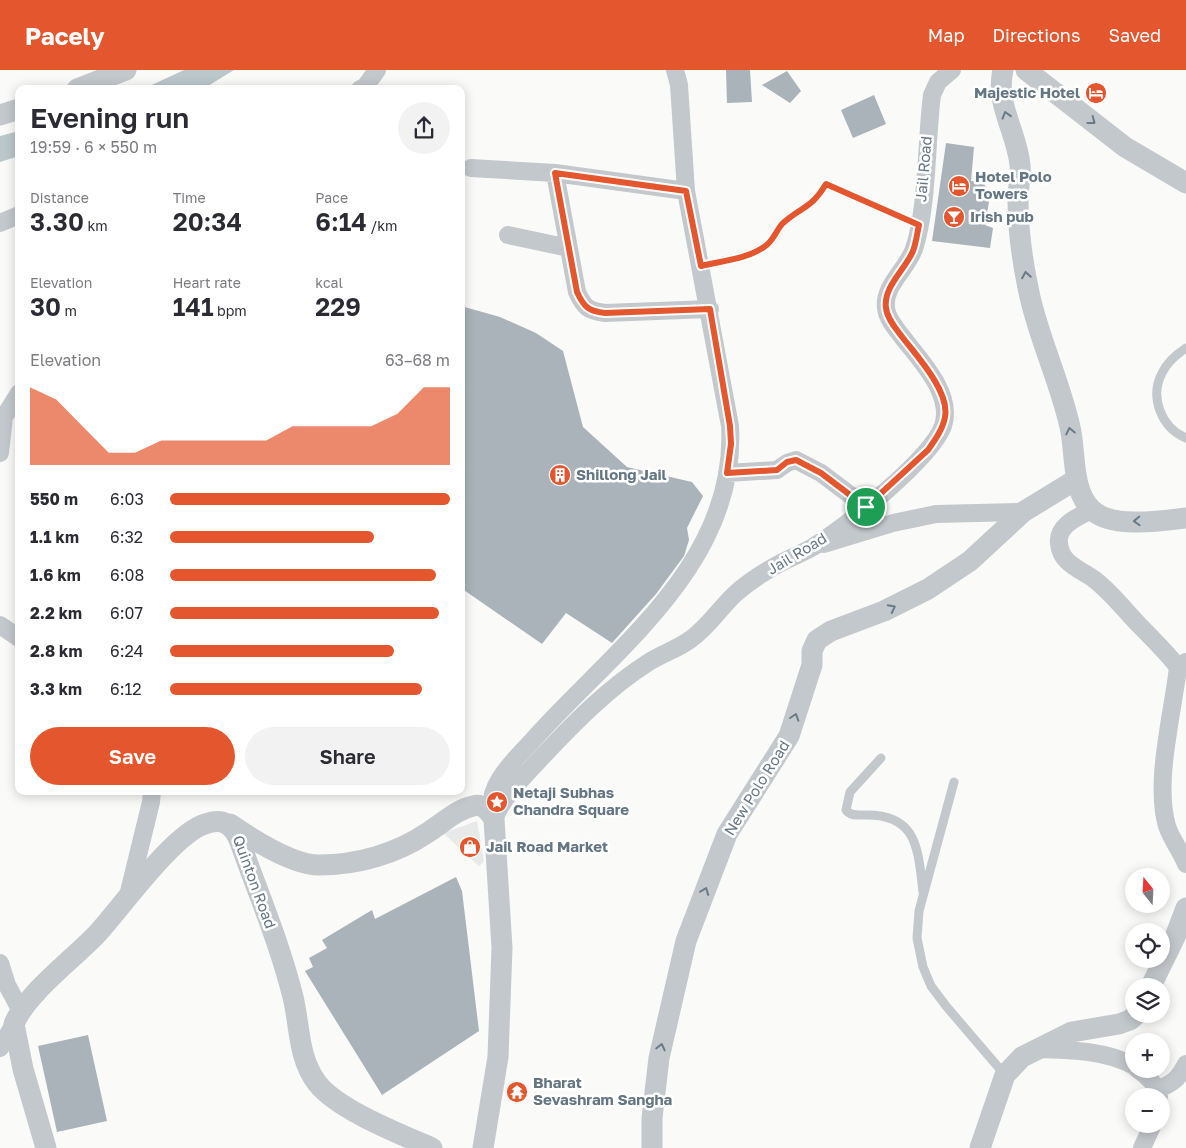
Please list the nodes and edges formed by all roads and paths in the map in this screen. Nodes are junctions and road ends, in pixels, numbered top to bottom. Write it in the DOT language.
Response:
graph roads {
  1 [pos="126,70"];
  2 [pos="377,70"];
  3 [pos="675,70"];
  4 [pos="952,70"];
  5 [pos="1003,70"];
  6 [pos="1026,70"];
  7 [pos="87,85"];
  8 [pos="365,85"];
  9 [pos="15,110"];
  10 [pos="0,115"];
  11 [pos="471,168"];
  12 [pos="555,173"];
  13 [pos="1186,183"];
  14 [pos="686,191"];
  15 [pos="15,217"];
  16 [pos="0,223"];
  17 [pos="919,225"];
  18 [pos="508,235"];
  19 [pos="569,248"];
  20 [pos="701,266"];
  21 [pos="710,309"];
  22 [pos="1186,348"];
  23 [pos="15,399"];
  24 [pos="1186,438"];
  25 [pos="0,453"];
  26 [pos="727,473"];
  27 [pos="1077,479"];
  28 [pos="866,507"];
  29 [pos="1092,510"];
  30 [pos="1023,512"];
  31 [pos="1186,518"];
  32 [pos="812,548"];
  33 [pos="0,625"];
  34 [pos="15,635"];
  35 [pos="1182,664"];
  36 [pos="880,758"];
  37 [pos="954,782"];
  38 [pos="152,795"];
  39 [pos="492,816"];
  40 [pos="229,824"];
  41 [pos="1186,864"];
  42 [pos="923,897"];
  43 [pos="128,898"];
  44 [pos="1186,908"];
  45 [pos="1181,941"];
  46 [pos="0,963"];
  47 [pos="1156,978"];
  48 [pos="18,1017"];
  49 [pos="1125,1022"];
  50 [pos="0,1048"];
  51 [pos="1038,1049"];
  52 [pos="1125,1062"];
  53 [pos="1186,1064"];
  54 [pos="1005,1075"];
  55 [pos="1164,1088"];
  56 [pos="1148,1133"];
  57 [pos="46,1148"];
  58 [pos="432,1148"];
  59 [pos="483,1148"];
  60 [pos="652,1148"];
  61 [pos="980,1148"];
  62 [pos="1142,1148"];
  1 -- 7 [label="street"];
  2 -- 8 [label="street"];
  3 -- 14 [label="street"];
  4 -- 17 [label="street, Jail Road"];
  27 -- 5 [label="street, one-way"];
  6 -- 13 [label="street, one-way"];
  9 -- 10 [label="street"];
  11 -- 12 [label="street"];
  12 -- 14 [label="street"];
  12 -- 19 [label="street"];
  14 -- 20 [label="street"];
  15 -- 16 [label="street"];
  17 -- 20 [label="lane"];
  17 -- 28 [label="street, Jail Road"];
  18 -- 19 [label="street"];
  19 -- 21 [label="street"];
  20 -- 21 [label="street"];
  21 -- 26 [label="street"];
  22 -- 24 [label="lane"];
  23 -- 25 [label="street"];
  26 -- 28 [label="street"];
  26 -- 39 [label="street"];
  27 -- 29 [label="street"];
  27 -- 30 [label="street, New Polo Road"];
  28 -- 32 [label="street, Jail Road"];
  31 -- 29 [label="street, one-way"];
  29 -- 35 [label="street"];
  30 -- 32 [label="street"];
  60 -- 30 [label="street, New Polo Road, one-way"];
  32 -- 39 [label="street, Jail Road"];
  33 -- 34 [label="street"];
  35 -- 41 [label="street"];
  36 -- 42 [label="lane"];
  37 -- 42 [label="lane"];
  38 -- 43 [label="street"];
  39 -- 40 [label="street"];
  39 -- 59 [label="street"];
  40 -- 43 [label="street, Quinton Road"];
  40 -- 58 [label="street, Quinton Road"];
  42 -- 54 [label="lane"];
  43 -- 48 [label="street, Quinton Road"];
  44 -- 45 [label="street"];
  45 -- 47 [label="street"];
  46 -- 48 [label="street"];
  48 -- 50 [label="street"];
  48 -- 57 [label="street"];
  49 -- 51 [label="street"];
  51 -- 52 [label="street"];
  51 -- 54 [label="street"];
  53 -- 55 [label="street"];
  54 -- 61 [label="street"];
  56 -- 62 [label="street"];
}
